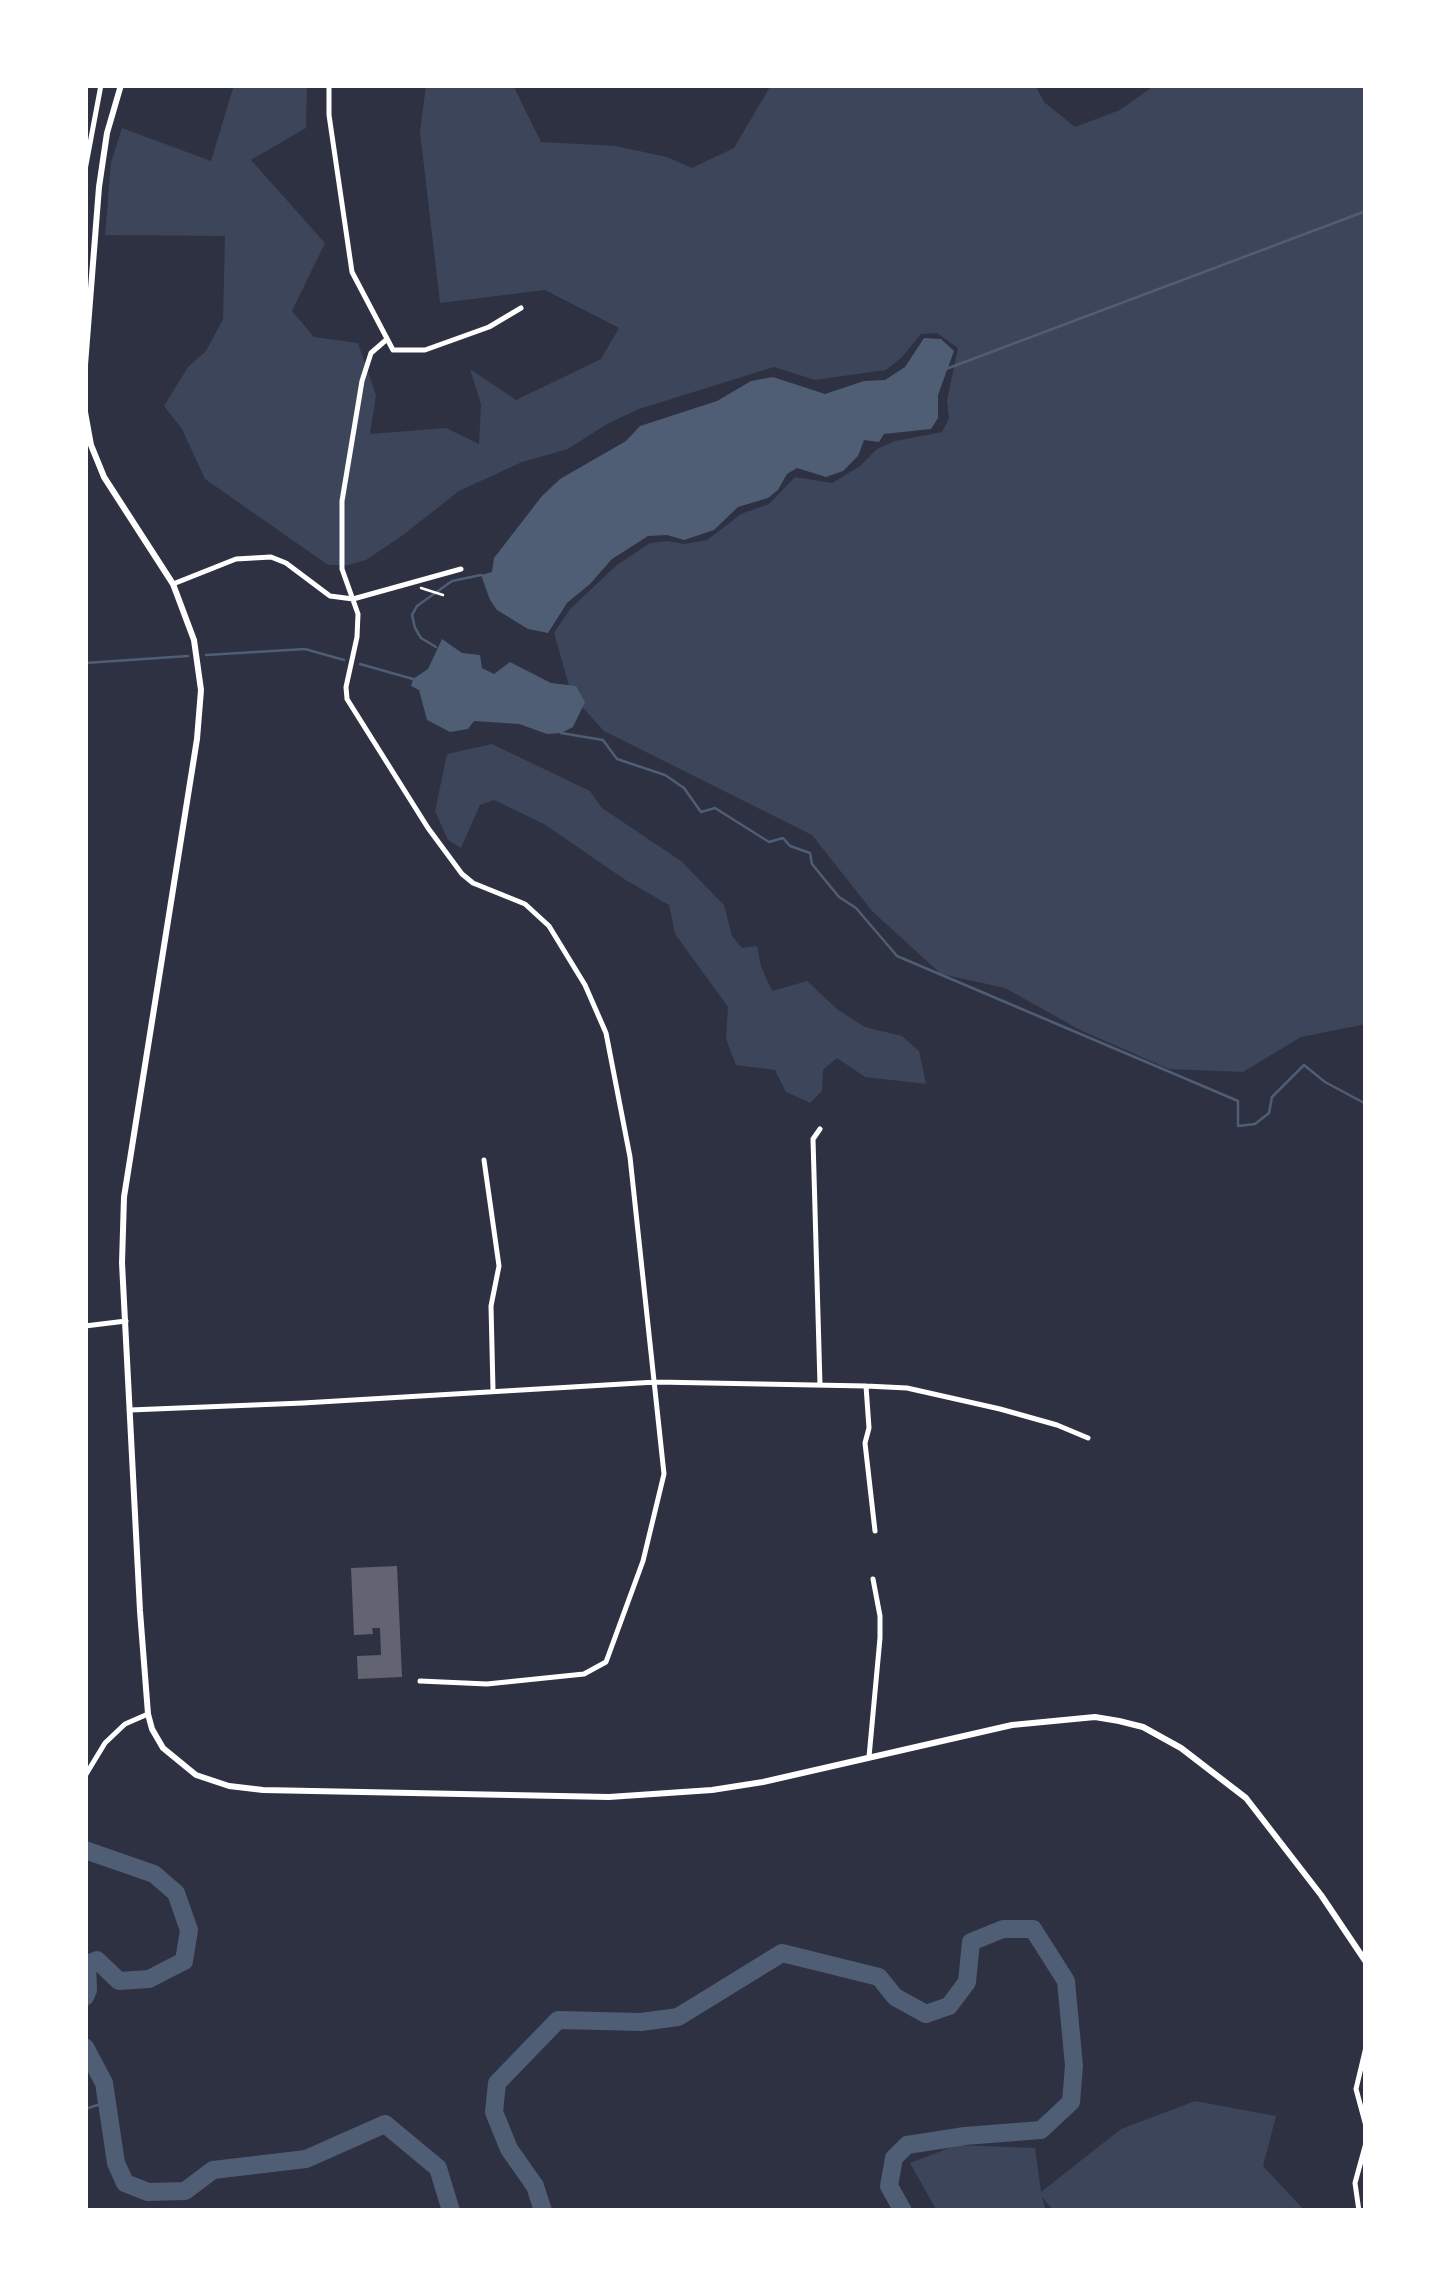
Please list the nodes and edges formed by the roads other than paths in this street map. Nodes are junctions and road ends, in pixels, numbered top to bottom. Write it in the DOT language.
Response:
graph roads {
  1 [pos="101,85"];
  2 [pos="121,85"];
  3 [pos="329,85"];
  4 [pos="85,170"];
  5 [pos="521,308"];
  6 [pos="86,332"];
  7 [pos="386,340"];
  8 [pos="85,365"];
  9 [pos="85,412"];
  10 [pos="461,569"];
  11 [pos="173,584"];
  12 [pos="352,598"];
  13 [pos="820,1129"];
  14 [pos="484,1160"];
  15 [pos="126,1321"];
  16 [pos="85,1326"];
  17 [pos="656,1382"];
  18 [pos="820,1385"];
  19 [pos="866,1386"];
  20 [pos="493,1390"];
  21 [pos="130,1410"];
  22 [pos="1088,1438"];
  23 [pos="876,1531"];
  24 [pos="873,1579"];
  25 [pos="420,1680"];
  26 [pos="148,1714"];
  27 [pos="869,1756"];
  28 [pos="85,1776"];
  29 [pos="1366,1962"];
  30 [pos="1366,2047"];
  31 [pos="1366,2126"];
  32 [pos="1366,2143"];
  33 [pos="1359,2211"];
  1 -- 4 [label="street"];
  2 -- 6 [label="street"];
  3 -- 7 [label="street"];
  5 -- 7 [label="street"];
  6 -- 8 [label="street"];
  7 -- 12 [label="street"];
  9 -- 11 [label="street"];
  10 -- 12 [label="street"];
  11 -- 12 [label="street"];
  11 -- 15 [label="street"];
  12 -- 17 [label="street"];
  13 -- 18 [label="street"];
  14 -- 20 [label="street"];
  15 -- 16 [label="street"];
  15 -- 21 [label="street"];
  17 -- 18 [label="street"];
  17 -- 20 [label="street"];
  17 -- 25 [label="street"];
  18 -- 19 [label="street"];
  19 -- 22 [label="street"];
  19 -- 23 [label="street"];
  20 -- 21 [label="street"];
  21 -- 26 [label="street"];
  24 -- 27 [label="street"];
  26 -- 27 [label="street"];
  26 -- 28 [label="street"];
  27 -- 29 [label="street"];
  30 -- 31 [label="street"];
  32 -- 33 [label="street"];
}
